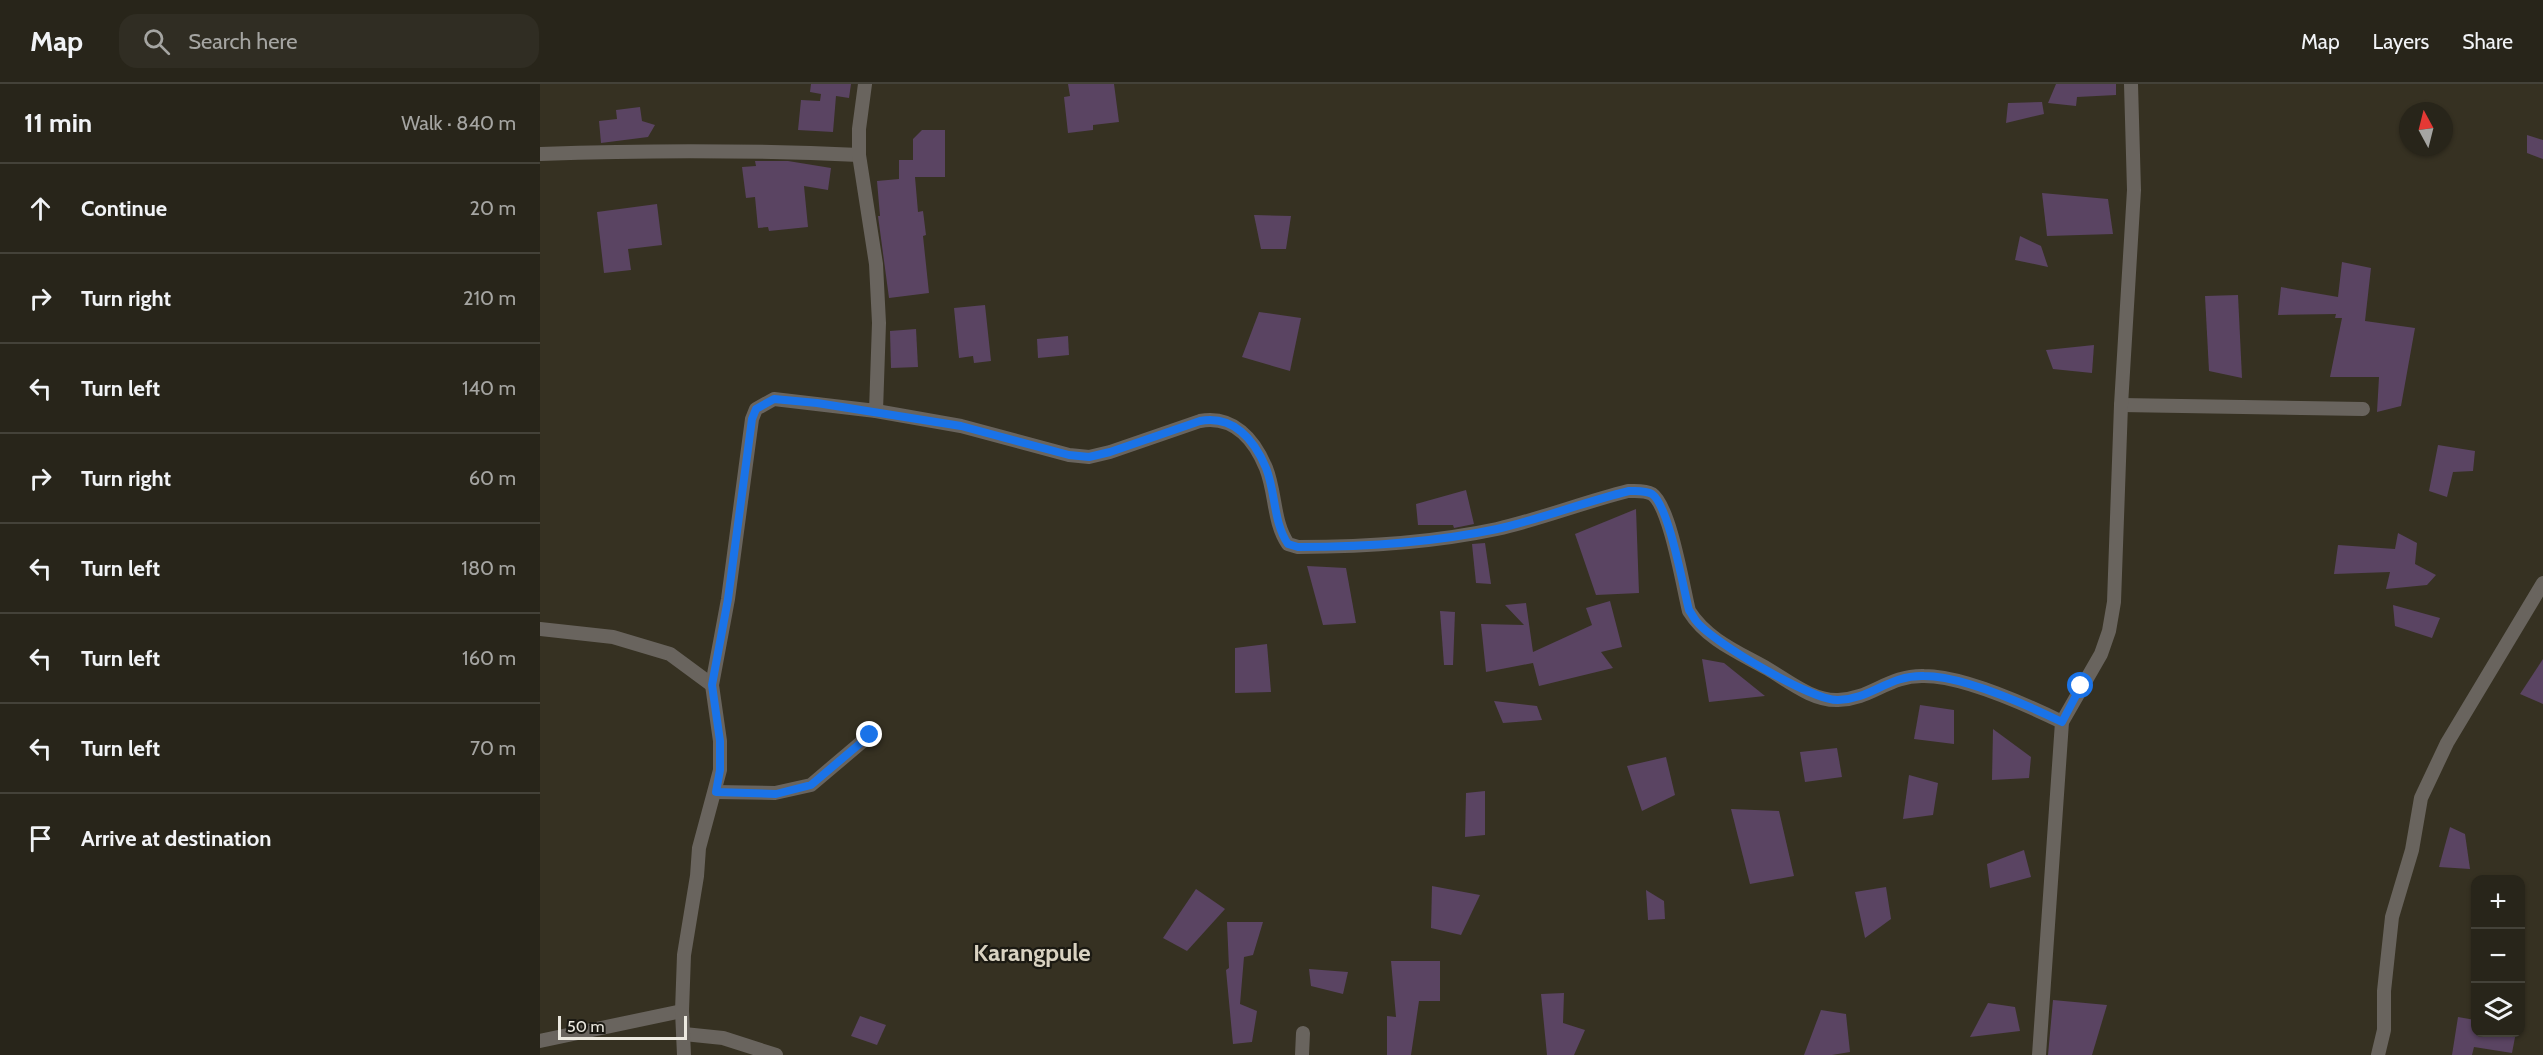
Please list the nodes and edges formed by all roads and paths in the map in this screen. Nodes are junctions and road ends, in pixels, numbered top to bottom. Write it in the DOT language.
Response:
graph roads {
  1 [pos="865,84"];
  2 [pos="2131,84"];
  3 [pos="540,154"];
  4 [pos="859,155"];
  5 [pos="2121,405"];
  6 [pos="2362,409"];
  7 [pos="876,411"];
  8 [pos="2543,583"];
  9 [pos="540,629"];
  10 [pos="712,685"];
  11 [pos="2062,722"];
  12 [pos="870,735"];
  13 [pos="716,792"];
  14 [pos="682,1011"];
  15 [pos="684,1034"];
  16 [pos="1303,1034"];
  17 [pos="540,1041"];
  18 [pos="684,1055"];
  19 [pos="776,1055"];
  20 [pos="1302,1055"];
  21 [pos="2039,1055"];
  22 [pos="2378,1055"];
  1 -- 4 [label="street"];
  2 -- 5 [label="street"];
  3 -- 4 [label="street"];
  4 -- 7 [label="street"];
  5 -- 6 [label="street"];
  5 -- 11 [label="street"];
  7 -- 10 [label="street"];
  7 -- 11 [label="street"];
  8 -- 22 [label="street"];
  9 -- 10 [label="street"];
  10 -- 13 [label="street"];
  11 -- 21 [label="street"];
  12 -- 13 [label="street"];
  13 -- 14 [label="street"];
  14 -- 15 [label="street"];
  14 -- 17 [label="street"];
  15 -- 18 [label="street"];
  15 -- 19 [label="street"];
  16 -- 20 [label="street"];
}
